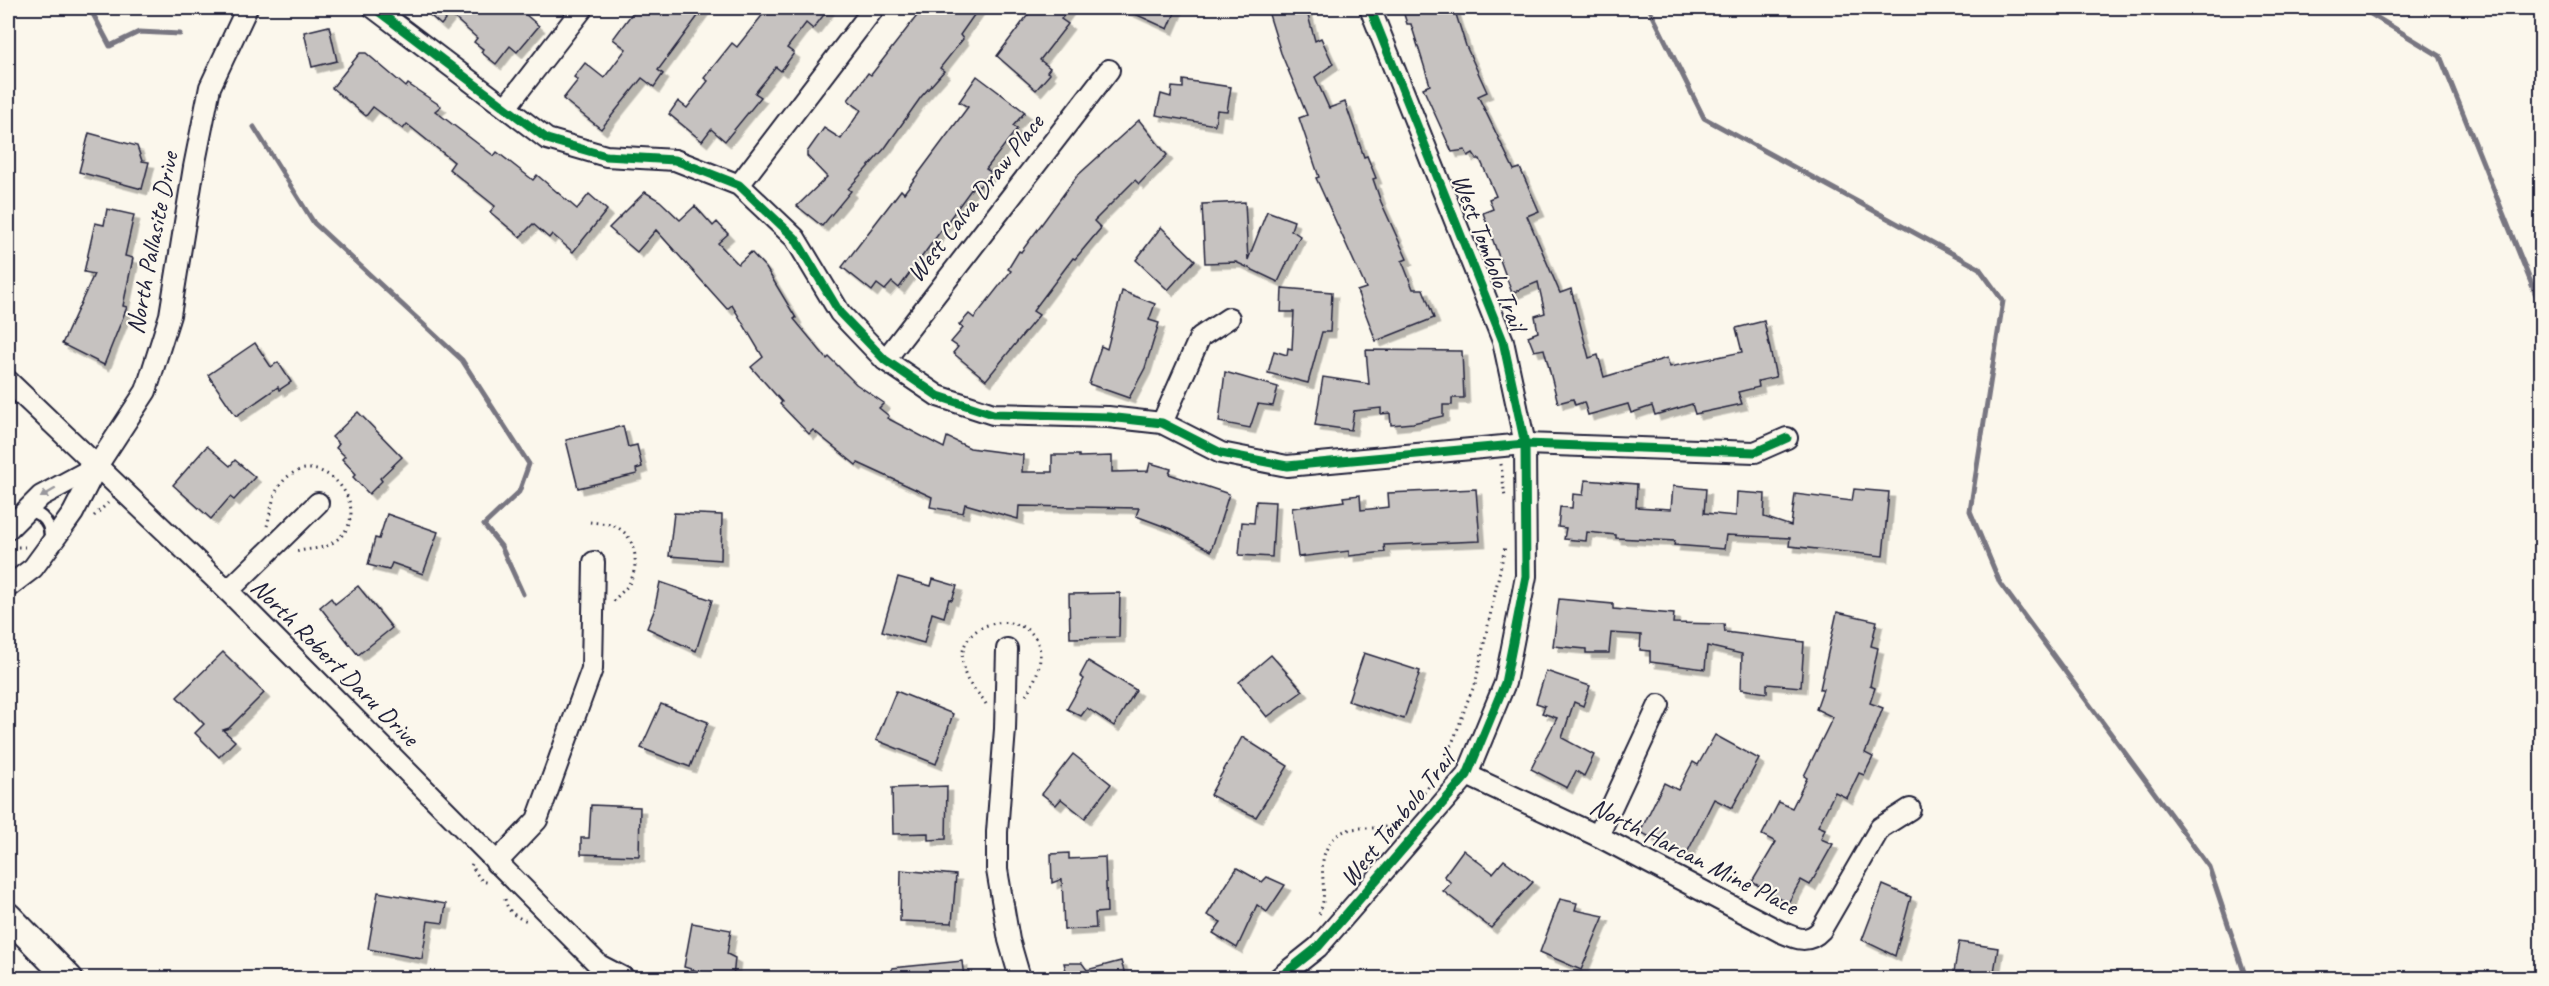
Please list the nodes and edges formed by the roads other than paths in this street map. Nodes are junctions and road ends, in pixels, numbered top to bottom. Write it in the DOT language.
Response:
graph roads {
  1 [pos="247,8"];
  2 [pos="374,8"];
  3 [pos="583,8"];
  4 [pos="874,8"];
  5 [pos="1370,8"];
  6 [pos="1109,70"];
  7 [pos="506,106"];
  8 [pos="739,185"];
  9 [pos="1229,318"];
  10 [pos="885,360"];
  11 [pos="8,381"];
  12 [pos="1162,423"];
  13 [pos="1787,438"];
  14 [pos="1525,444"];
  15 [pos="96,466"];
  16 [pos="318,503"];
  17 [pos="26,510"];
  18 [pos="8,530"];
  19 [pos="50,545"];
  20 [pos="594,562"];
  21 [pos="8,588"];
  22 [pos="228,591"];
  23 [pos="1007,649"];
  24 [pos="1659,705"];
  25 [pos="1467,775"];
  26 [pos="1910,809"];
  27 [pos="1598,836"];
  28 [pos="489,856"];
  29 [pos="8,916"];
  30 [pos="69,978"];
  31 [pos="624,978"];
  32 [pos="1020,978"];
  33 [pos="1280,978"];
  1 -- 15 [label="street, North Pallasite Drive"];
  2 -- 7 [label="street"];
  3 -- 7 [label="street"];
  4 -- 8 [label="street"];
  5 -- 14 [label="street, West Tombolo Trail"];
  6 -- 10 [label="street, West Calva Draw Place"];
  7 -- 8 [label="street"];
  8 -- 10 [label="street"];
  9 -- 12 [label="street"];
  10 -- 12 [label="street"];
  11 -- 15 [label="street, North Robert Daru Drive"];
  12 -- 14 [label="street"];
  13 -- 14 [label="street"];
  14 -- 25 [label="street, West Tombolo Trail"];
  15 -- 17 [label="street, one-way"];
  15 -- 19 [label="street, North Pallasite Drive"];
  15 -- 22 [label="street, North Robert Daru Drive"];
  16 -- 22 [label="street"];
  17 -- 18 [label="street"];
  17 -- 19 [label="lane"];
  19 -- 21 [label="street, North Pallasite Drive"];
  20 -- 28 [label="street"];
  22 -- 28 [label="street, North Robert Daru Drive"];
  23 -- 32 [label="street"];
  24 -- 27 [label="street"];
  25 -- 27 [label="street, North Harcan Mine Place"];
  25 -- 33 [label="street, West Tombolo Trail"];
  26 -- 27 [label="street, North Harcan Mine Place"];
  28 -- 31 [label="street, North Robert Daru Drive"];
  29 -- 30 [label="street"];
}
